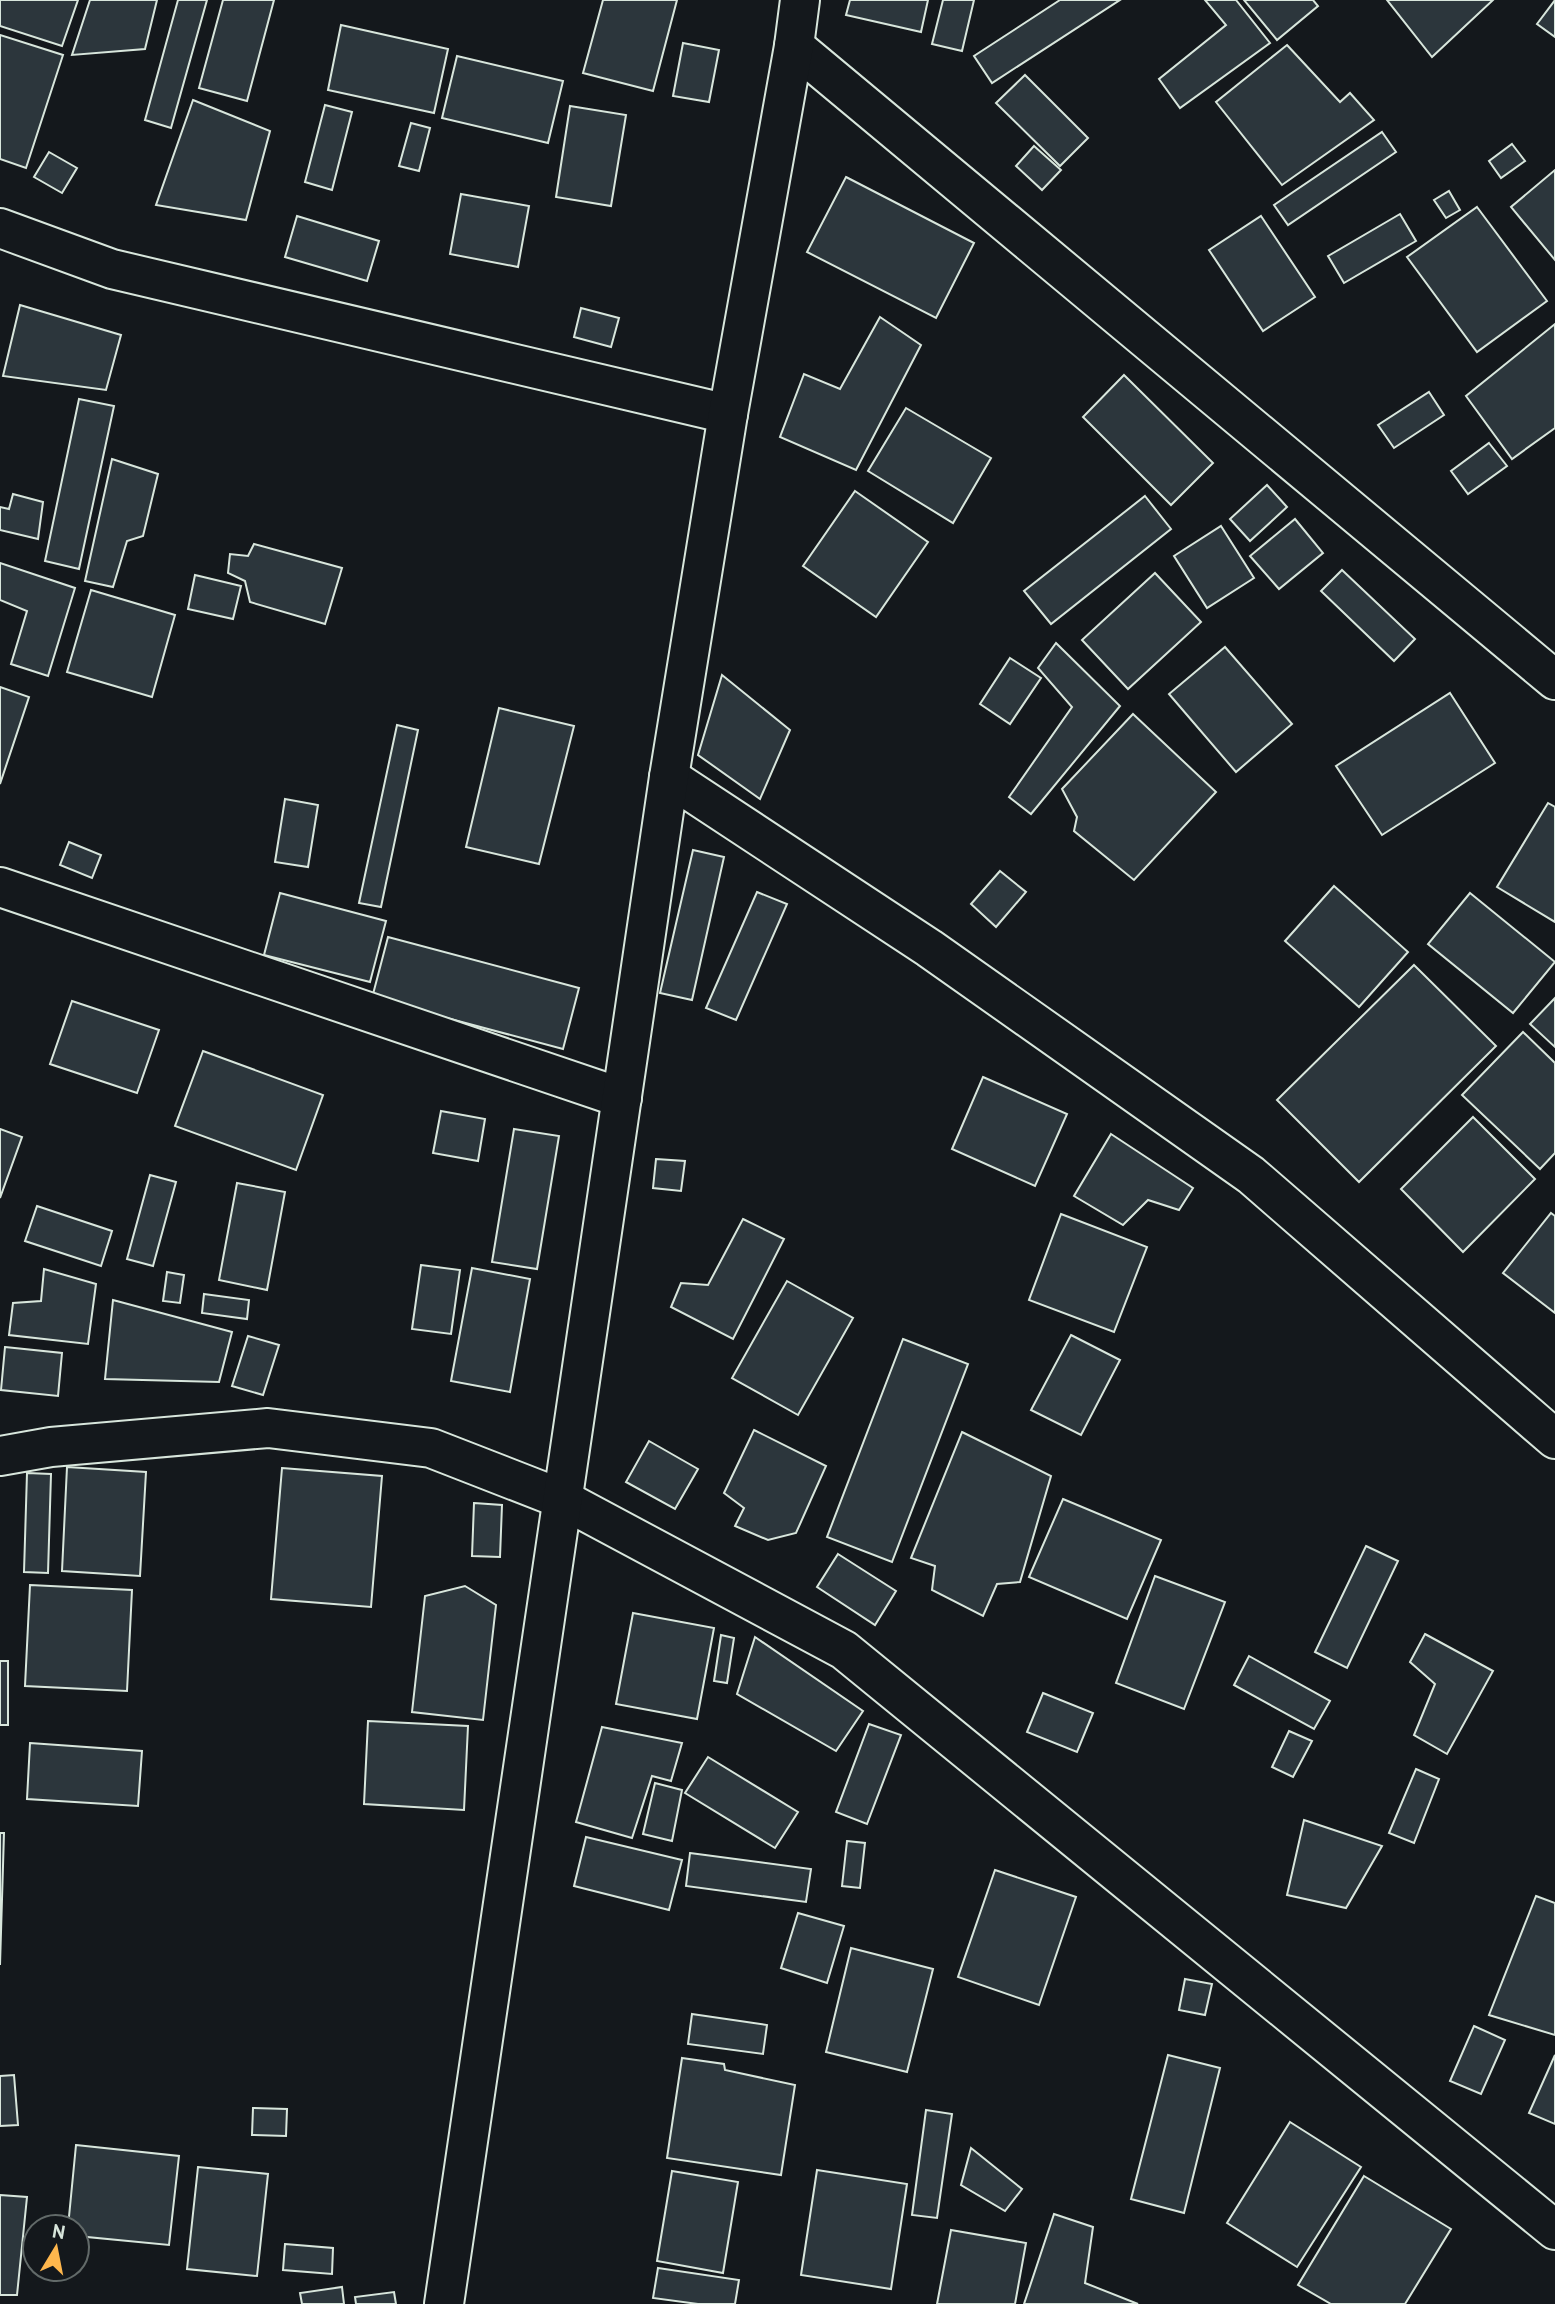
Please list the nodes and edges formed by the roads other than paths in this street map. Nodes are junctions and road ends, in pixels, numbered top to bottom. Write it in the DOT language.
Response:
graph roads {
  1 [pos="800,0"];
  2 [pos="794,46"];
  3 [pos="0,228"];
  4 [pos="728,414"];
  5 [pos="1555,680"];
  6 [pos="669,777"];
  7 [pos="0,887"];
  8 [pos="622,1098"];
  9 [pos="1555,1439"];
  10 [pos="0,1457"];
  11 [pos="562,1499"];
  12 [pos="1555,2230"];
  13 [pos="449,2303"];
  1 -- 2 [label="street"];
  2 -- 4 [label="street"];
  2 -- 5 [label="street"];
  3 -- 4 [label="street"];
  4 -- 6 [label="street"];
  6 -- 8 [label="street"];
  6 -- 9 [label="street"];
  7 -- 8 [label="street"];
  8 -- 11 [label="street"];
  10 -- 11 [label="street"];
  11 -- 12 [label="street"];
  11 -- 13 [label="street"];
}
